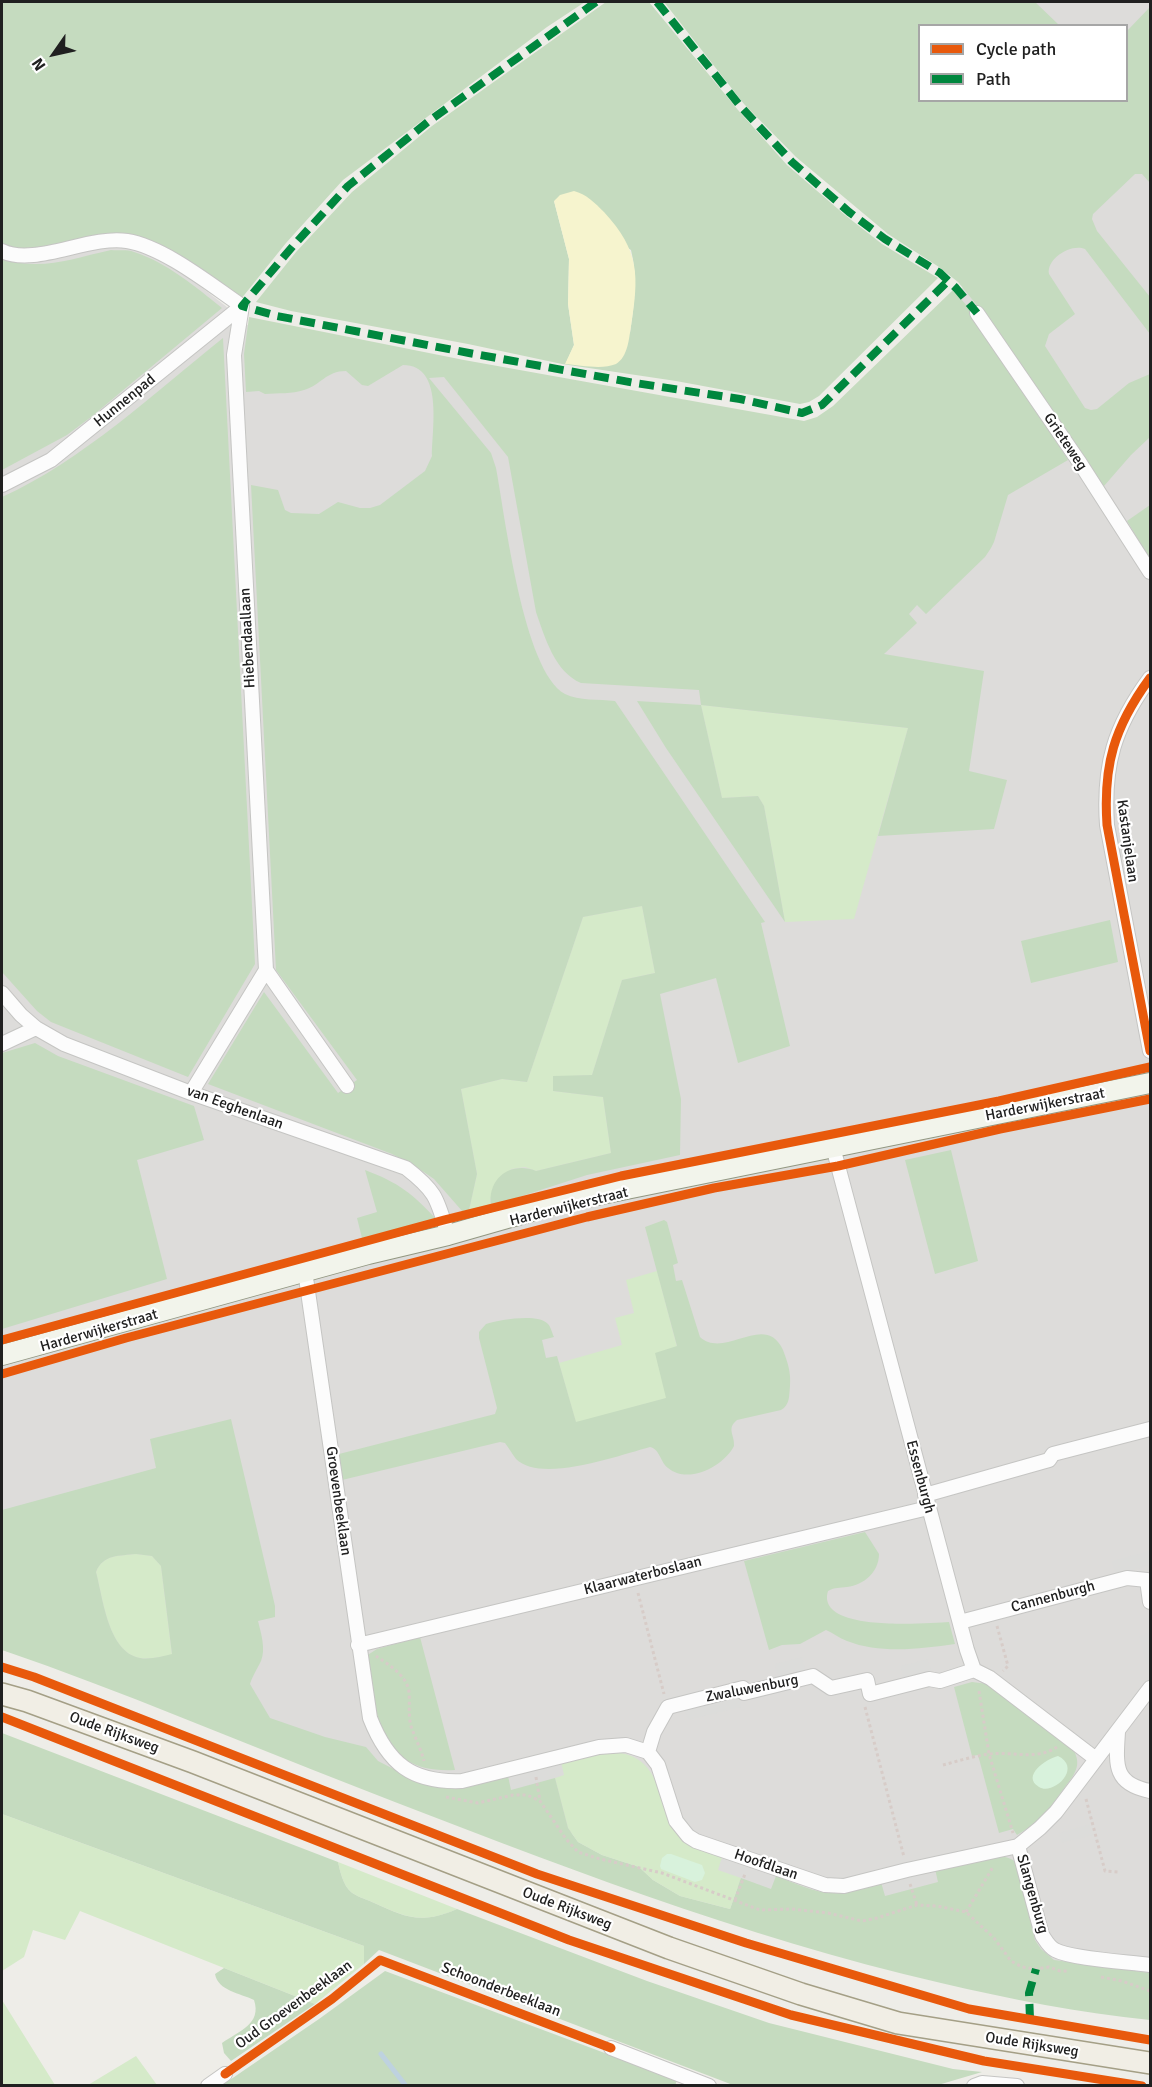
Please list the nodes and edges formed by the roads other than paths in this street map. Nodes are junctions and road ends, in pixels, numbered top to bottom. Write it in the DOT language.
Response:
graph roads {
  1 [pos="2,251"];
  2 [pos="242,306"];
  3 [pos="977,313"];
  4 [pos="2,485"];
  5 [pos="1150,572"];
  6 [pos="1150,678"];
  7 [pos="266,970"];
  8 [pos="2,993"];
  9 [pos="36,1028"];
  10 [pos="2,1044"];
  11 [pos="1150,1051"];
  12 [pos="1150,1083"];
  13 [pos="347,1086"];
  14 [pos="191,1093"];
  15 [pos="833,1147"];
  16 [pos="448,1235"];
  17 [pos="305,1271"];
  18 [pos="2,1355"];
  19 [pos="1150,1429"];
  20 [pos="927,1501"];
  21 [pos="1149,1578"];
  22 [pos="1150,1602"];
  23 [pos="960,1622"];
  24 [pos="358,1646"];
  25 [pos="974,1670"];
  26 [pos="1150,1688"];
  27 [pos="2,1694"];
  28 [pos="1118,1731"];
  29 [pos="648,1752"];
  30 [pos="1096,1759"];
  31 [pos="1150,1791"];
  32 [pos="1011,1847"];
  33 [pos="1150,1965"];
  34 [pos="611,2048"];
  35 [pos="1150,2063"];
  36 [pos="225,2074"];
  37 [pos="208,2085"];
  38 [pos="709,2085"];
  39 [pos="974,2085"];
  40 [pos="1017,2085"];
  1 -- 2 [label="street"];
  2 -- 4 [label="street, Hunnenpad"];
  2 -- 7 [label="street, Hiebendaallaan"];
  3 -- 5 [label="street, Grieteweg"];
  6 -- 11 [label="street, Kastanjelaan"];
  7 -- 13 [label="street"];
  7 -- 14 [label="street"];
  8 -- 9 [label="street, van Eeghenlaan"];
  9 -- 10 [label="street"];
  9 -- 14 [label="street, van Eeghenlaan"];
  12 -- 15 [label="main road, Harderwijkerstraat"];
  14 -- 16 [label="street, van Eeghenlaan"];
  15 -- 16 [label="main road, Harderwijkerstraat"];
  15 -- 20 [label="street, Essenburgh"];
  16 -- 17 [label="main road, Harderwijkerstraat"];
  17 -- 18 [label="main road, Harderwijkerstraat"];
  17 -- 24 [label="street, Groevenbeeklaan"];
  19 -- 20 [label="street, Klaarwaterboslaan"];
  20 -- 23 [label="street, Essenburgh"];
  20 -- 24 [label="street, Klaarwaterboslaan"];
  21 -- 22 [label="street, Cannenburgh"];
  21 -- 23 [label="street, Cannenburgh"];
  23 -- 25 [label="street, Essenburgh"];
  24 -- 29 [label="street, Groevenbeeklaan"];
  25 -- 29 [label="street, Zwaluwenburg"];
  25 -- 30 [label="street"];
  26 -- 28 [label="street, Hoofdlaan"];
  27 -- 35 [label="main road, Oude Rijksweg"];
  28 -- 30 [label="street, Hoofdlaan"];
  28 -- 31 [label="street"];
  29 -- 32 [label="street, Hoofdlaan"];
  30 -- 32 [label="street, Hoofdlaan"];
  32 -- 33 [label="street, Slangenburg"];
  34 -- 38 [label="street"];
  36 -- 37 [label="street"];
  39 -- 40 [label="street"];
}
